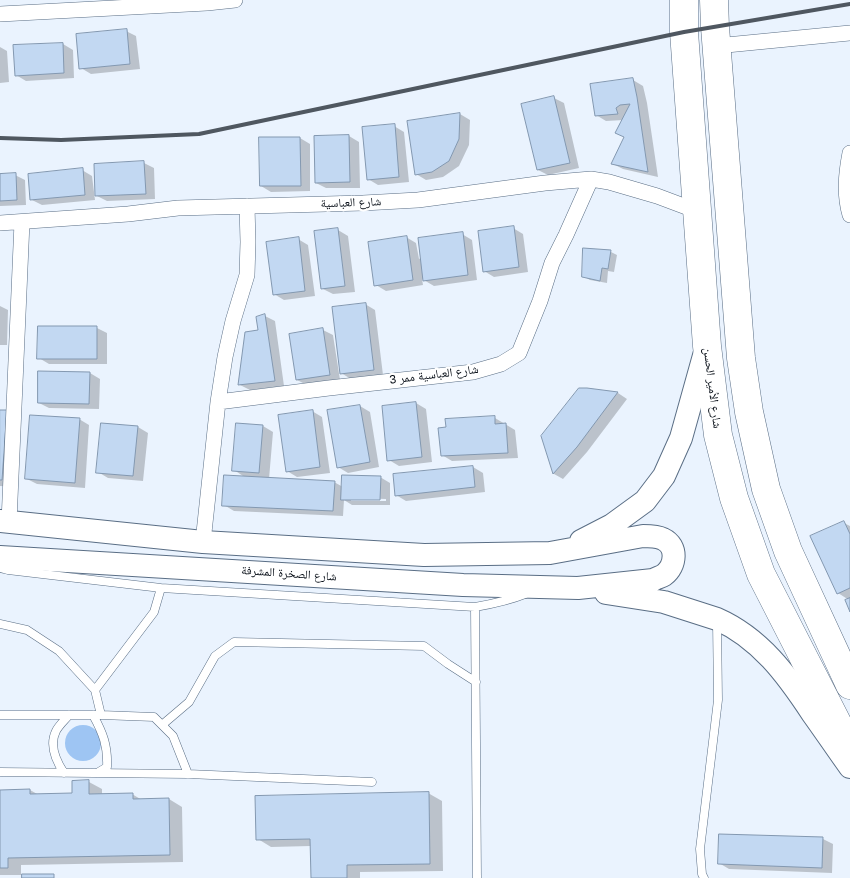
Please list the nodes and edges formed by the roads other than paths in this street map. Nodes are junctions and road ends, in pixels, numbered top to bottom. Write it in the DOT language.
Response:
graph roads {
  1 [pos="235,0"];
  2 [pos="684,0"];
  3 [pos="0,14"];
  4 [pos="715,23"];
  5 [pos="684,28"];
  6 [pos="850,33"];
  7 [pos="850,153"];
  8 [pos="591,179"];
  9 [pos="247,206"];
  10 [pos="697,211"];
  11 [pos="850,215"];
  12 [pos="22,222"];
  13 [pos="0,223"];
  14 [pos="707,346"];
  15 [pos="218,402"];
  16 [pos="4,522"];
  17 [pos="203,542"];
  18 [pos="550,553"];
  19 [pos="0,557"];
  20 [pos="0,568"];
  21 [pos="161,588"];
  22 [pos="542,588"];
  23 [pos="578,588"];
  24 [pos="475,607"];
  25 [pos="717,619"];
  26 [pos="0,624"];
  27 [pos="476,682"];
  28 [pos="850,685"];
  29 [pos="95,690"];
  30 [pos="0,715"];
  31 [pos="69,715"];
  32 [pos="97,715"];
  33 [pos="162,725"];
  34 [pos="850,748"];
  35 [pos="850,767"];
  36 [pos="0,772"];
  37 [pos="64,773"];
  38 [pos="98,773"];
  39 [pos="188,774"];
  40 [pos="372,782"];
  41 [pos="477,878"];
  42 [pos="704,878"];
  1 -- 3 [label="street"];
  2 -- 5 [label="highway, شارع الأمير الحسن"];
  4 -- 5 [label="highway"];
  4 -- 6 [label="street"];
  4 -- 28 [label="highway"];
  5 -- 10 [label="highway, شارع الأمير الحسن"];
  7 -- 11 [label="street"];
  8 -- 9 [label="street, شارع العباسية"];
  8 -- 10 [label="street, شارع العباسية"];
  8 -- 15 [label="street, شارع العباسية ممر 3"];
  9 -- 12 [label="street, شارع العباسية"];
  9 -- 15 [label="street"];
  10 -- 14 [label="highway, شارع الأمير الحسن"];
  12 -- 13 [label="street, شارع العباسية"];
  12 -- 16 [label="street"];
  14 -- 18 [label="main road"];
  14 -- 34 [label="highway, شارع الأمير الحسن"];
  15 -- 17 [label="street"];
  16 -- 17 [label="main road"];
  17 -- 18 [label="main road"];
  18 -- 23 [label="main road"];
  19 -- 22 [label="main road, شارع الصخرة المشرفة"];
  20 -- 21 [label="lane"];
  21 -- 24 [label="lane"];
  21 -- 29 [label="lane"];
  22 -- 23 [label="main road, شارع الصخرة المشرفة"];
  22 -- 24 [label="lane"];
  23 -- 25 [label="main road"];
  24 -- 27 [label="lane"];
  25 -- 35 [label="main road"];
  25 -- 42 [label="lane"];
  26 -- 29 [label="lane"];
  27 -- 33 [label="lane"];
  27 -- 41 [label="lane"];
  29 -- 32 [label="lane"];
  30 -- 31 [label="lane"];
  31 -- 32 [label="lane"];
  31 -- 37 [label="lane"];
  32 -- 33 [label="lane"];
  32 -- 38 [label="lane"];
  33 -- 39 [label="lane"];
  36 -- 37 [label="lane"];
  37 -- 38 [label="lane"];
  38 -- 39 [label="lane"];
  39 -- 40 [label="lane"];
}
